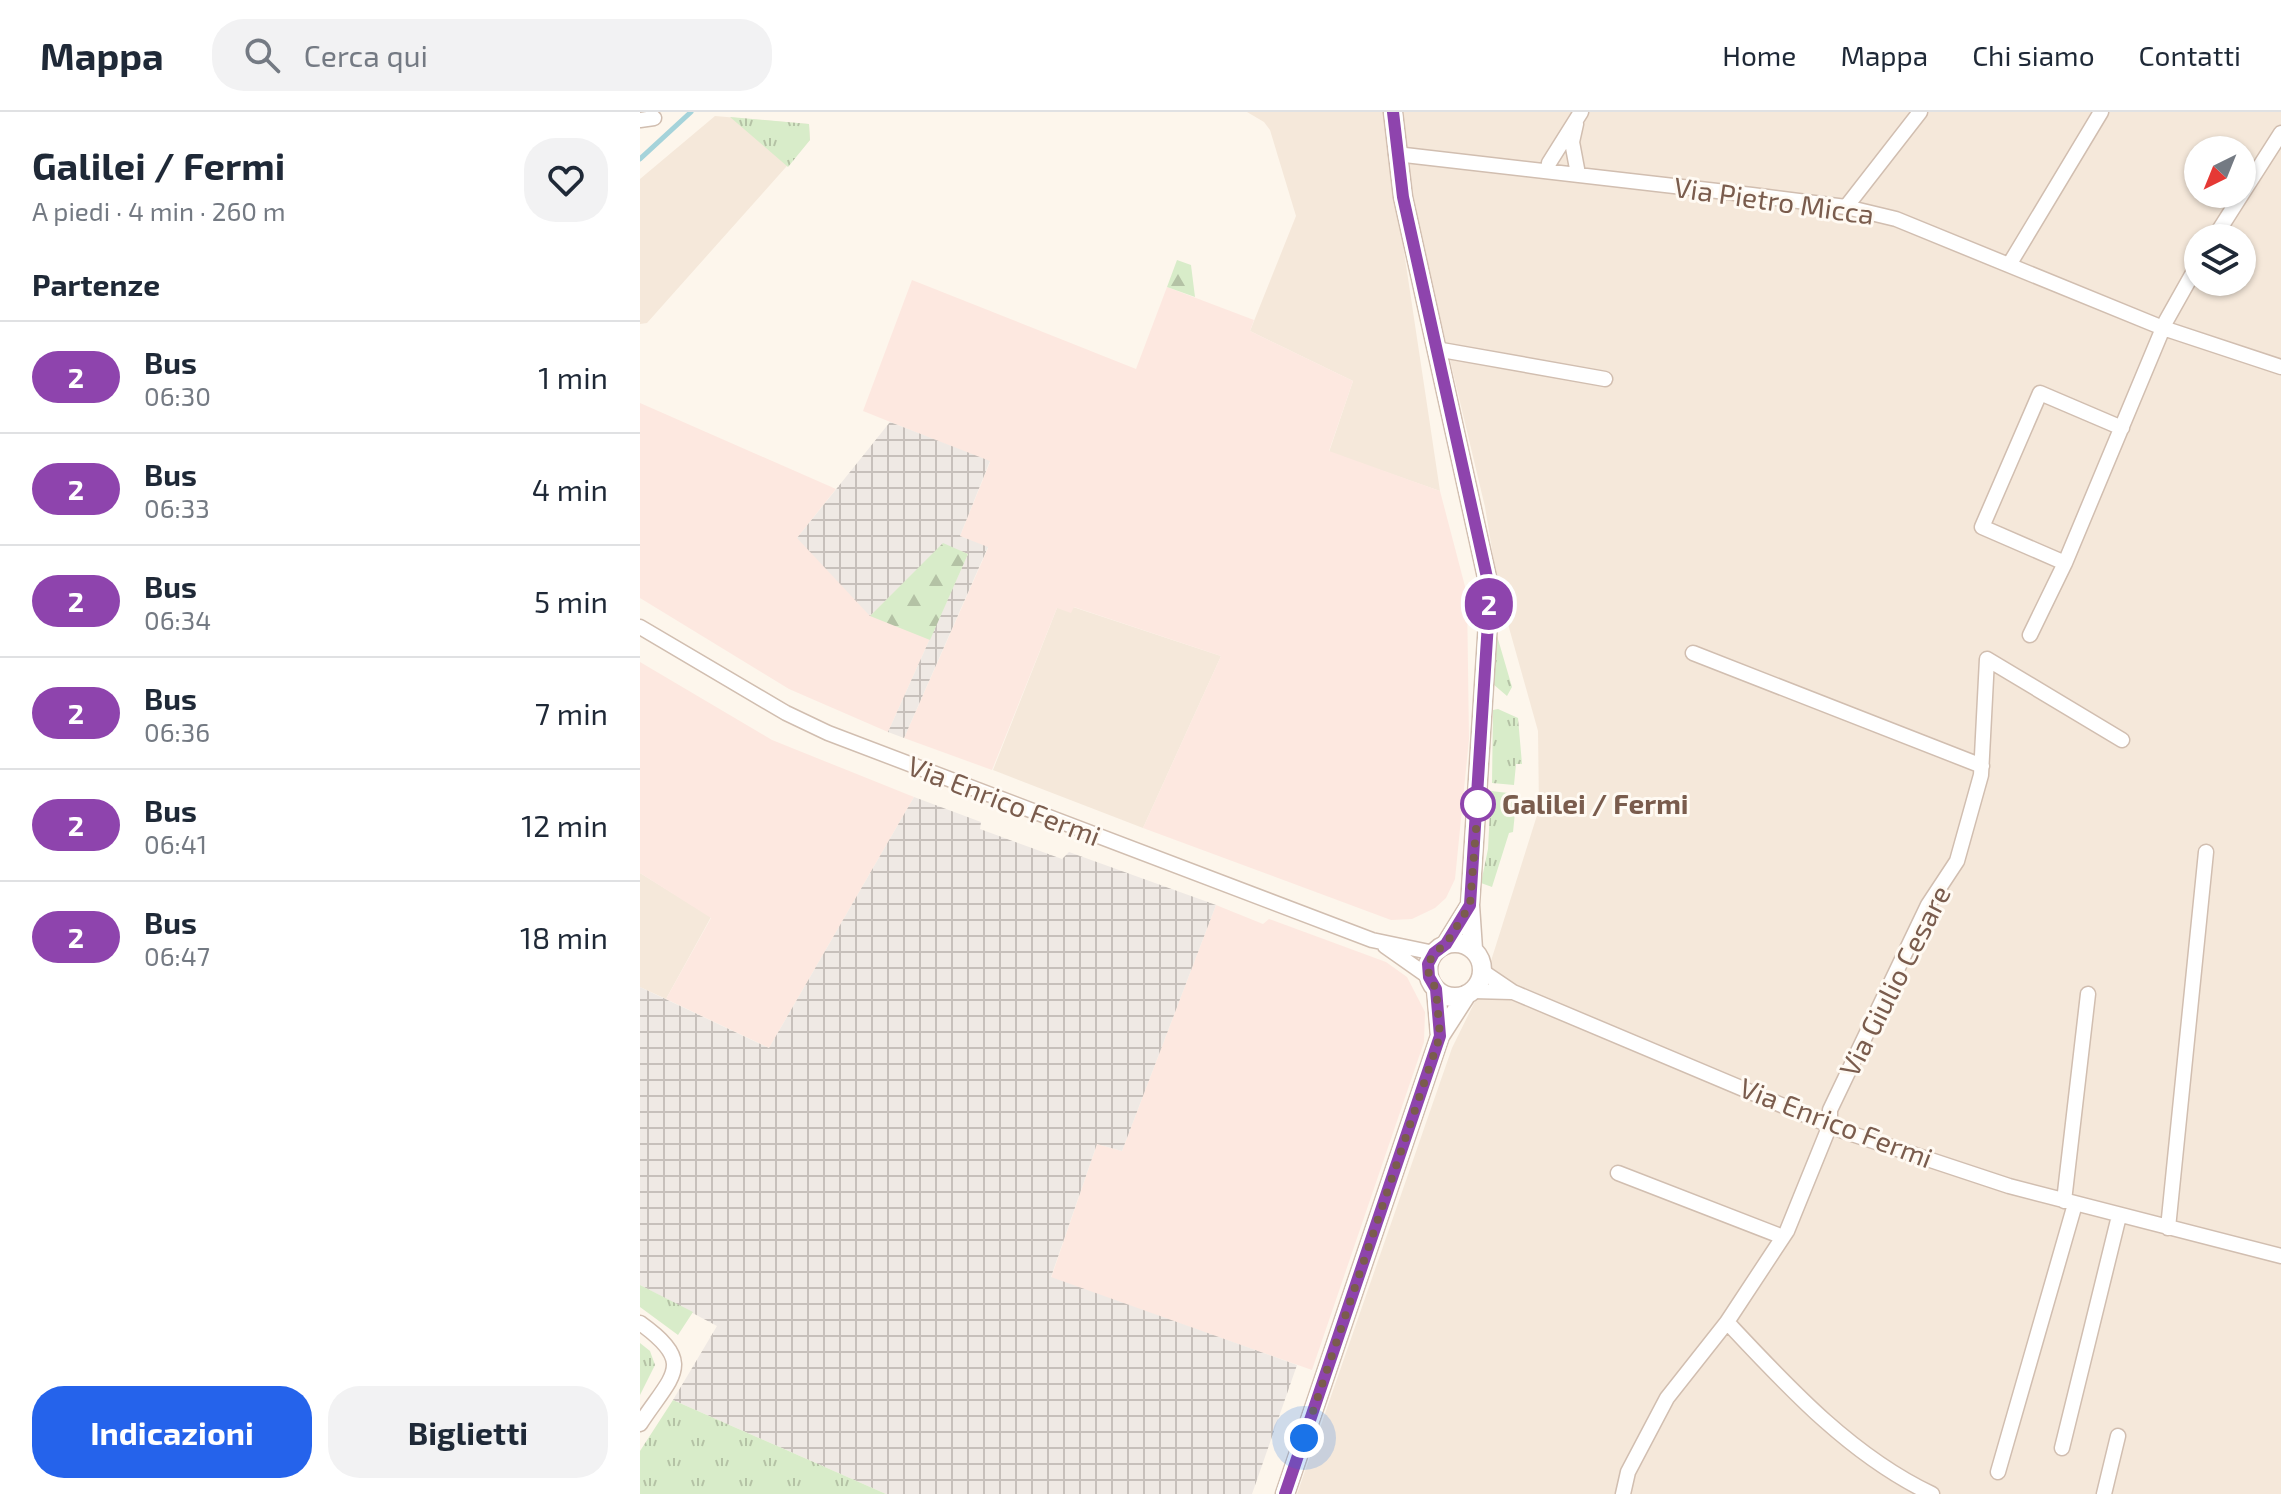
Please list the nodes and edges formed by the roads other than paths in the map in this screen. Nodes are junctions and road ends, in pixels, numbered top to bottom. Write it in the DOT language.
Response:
graph roads {
  1 [pos="1393,112"];
  2 [pos="1920,112"];
  3 [pos="2101,112"];
  4 [pos="1580,113"];
  5 [pos="2281,133"];
  6 [pos="1396,154"];
  7 [pos="1548,171"];
  8 [pos="2256,172"];
  9 [pos="1578,174"];
  10 [pos="1846,207"];
  11 [pos="2009,265"];
  12 [pos="2184,290"];
  13 [pos="2163,328"];
  14 [pos="1436,349"];
  15 [pos="2281,367"];
  16 [pos="1605,379"];
  17 [pos="2122,428"];
  18 [pos="2065,563"];
  19 [pos="640,627"];
  20 [pos="2030,635"];
  21 [pos="1693,653"];
  22 [pos="2122,740"];
  23 [pos="1982,766"];
  24 [pos="2206,852"];
  25 [pos="1470,905"];
  26 [pos="1382,944"];
  27 [pos="1440,949"];
  28 [pos="1473,949"];
  29 [pos="1482,971"];
  30 [pos="1432,983"];
  31 [pos="1470,992"];
  32 [pos="1513,992"];
  33 [pos="2088,994"];
  34 [pos="1440,1036"];
  35 [pos="1830,1125"];
  36 [pos="1618,1173"];
  37 [pos="2069,1203"];
  38 [pos="2119,1216"];
  39 [pos="2168,1228"];
  40 [pos="1783,1237"];
  41 [pos="2280,1254"];
  42 [pos="1727,1322"];
  43 [pos="640,1323"];
  44 [pos="640,1424"];
  45 [pos="2118,1436"];
  46 [pos="2062,1448"];
  47 [pos="1998,1472"];
  48 [pos="1285,1494"];
  49 [pos="1623,1494"];
  50 [pos="1932,1494"];
  51 [pos="2104,1494"];
  1 -- 6 [label="street"];
  2 -- 10 [label="street"];
  3 -- 11 [label="street"];
  4 -- 7 [label="street"];
  4 -- 9 [label="street"];
  5 -- 8 [label="street"];
  6 -- 7 [label="street, Via Pietro Micca"];
  6 -- 14 [label="street"];
  7 -- 9 [label="street, Via Pietro Micca"];
  9 -- 10 [label="street, Via Pietro Micca"];
  10 -- 11 [label="street, Via Pietro Micca"];
  11 -- 13 [label="street, Via Pietro Micca"];
  12 -- 13 [label="street"];
  13 -- 15 [label="street, Via Pietro Micca"];
  13 -- 17 [label="street"];
  14 -- 16 [label="street"];
  14 -- 25 [label="street"];
  17 -- 18 [label="street"];
  17 -- 18 [label="street"];
  18 -- 20 [label="street"];
  19 -- 26 [label="street, Via Enrico Fermi"];
  21 -- 23 [label="street"];
  22 -- 23 [label="street, Via Giulio Cesare"];
  23 -- 35 [label="street, Via Giulio Cesare"];
  24 -- 39 [label="street"];
  25 -- 27 [label="street"];
  25 -- 28 [label="street"];
  26 -- 27 [label="street, Via Enrico Fermi"];
  26 -- 30 [label="street, Via Enrico Fermi"];
  27 -- 28 [label="street"];
  27 -- 30 [label="street"];
  28 -- 29 [label="street"];
  29 -- 31 [label="street"];
  29 -- 32 [label="street, Via Enrico Fermi"];
  30 -- 31 [label="street"];
  30 -- 34 [label="street"];
  31 -- 32 [label="street, Via Enrico Fermi"];
  31 -- 34 [label="street"];
  32 -- 35 [label="street, Via Enrico Fermi"];
  33 -- 37 [label="street"];
  34 -- 48 [label="street"];
  35 -- 37 [label="street, Via Enrico Fermi"];
  35 -- 40 [label="street, Via Giulio Cesare"];
  36 -- 40 [label="street"];
  37 -- 38 [label="street, Via Enrico Fermi"];
  37 -- 47 [label="street"];
  38 -- 39 [label="street, Via Enrico Fermi"];
  38 -- 46 [label="street"];
  39 -- 41 [label="street, Via Enrico Fermi"];
  40 -- 42 [label="street, Via Giulio Cesare"];
  42 -- 49 [label="street, Via Giulio Cesare"];
  42 -- 50 [label="street"];
  43 -- 44 [label="street"];
  45 -- 51 [label="street"];
}
